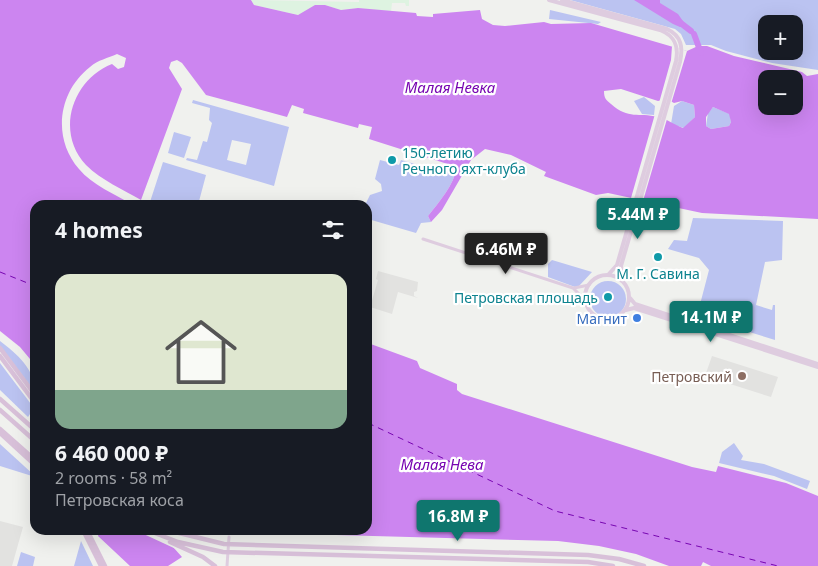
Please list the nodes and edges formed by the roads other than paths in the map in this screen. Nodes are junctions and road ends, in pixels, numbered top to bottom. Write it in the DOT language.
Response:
graph roads {
  1 [pos="549,0"];
  2 [pos="562,0"];
  3 [pos="680,49"];
  4 [pos="638,199"];
  5 [pos="423,239"];
  6 [pos="608,275"];
  7 [pos="622,280"];
  8 [pos="589,285"];
  9 [pos="573,288"];
  10 [pos="630,298"];
  11 [pos="585,300"];
  12 [pos="626,310"];
  13 [pos="0,348"];
  14 [pos="0,356"];
  15 [pos="818,365"];
  16 [pos="30,388"];
  17 [pos="30,396"];
  18 [pos="0,399"];
  19 [pos="0,410"];
  20 [pos="30,426"];
  21 [pos="0,429"];
  22 [pos="0,434"];
  23 [pos="30,437"];
  24 [pos="30,455"];
  25 [pos="30,461"];
  26 [pos="86,535"];
  27 [pos="90,535"];
  28 [pos="156,535"];
  29 [pos="187,535"];
  30 [pos="229,537"];
  31 [pos="101,566"];
  32 [pos="105,566"];
  33 [pos="215,566"];
  34 [pos="227,566"];
  35 [pos="614,566"];
  36 [pos="644,566"];
  1 -- 3 [label="street"];
  2 -- 3 [label="street"];
  3 -- 4 [label="street"];
  4 -- 6 [label="street"];
  4 -- 7 [label="street"];
  5 -- 9 [label="street"];
  6 -- 7 [label="street"];
  6 -- 8 [label="street"];
  7 -- 10 [label="street"];
  8 -- 9 [label="street"];
  8 -- 11 [label="street"];
  9 -- 11 [label="street"];
  10 -- 12 [label="street"];
  10 -- 15 [label="street"];
  11 -- 12 [label="street"];
  12 -- 15 [label="street"];
  13 -- 16 [label="main road"];
  14 -- 17 [label="main road"];
  18 -- 20 [label="main road"];
  19 -- 23 [label="main road"];
  21 -- 24 [label="main road"];
  22 -- 25 [label="main road"];
  26 -- 31 [label="main road"];
  27 -- 32 [label="main road"];
  28 -- 33 [label="main road"];
  28 -- 35 [label="main road"];
  29 -- 36 [label="main road"];
  30 -- 34 [label="street"];
}
